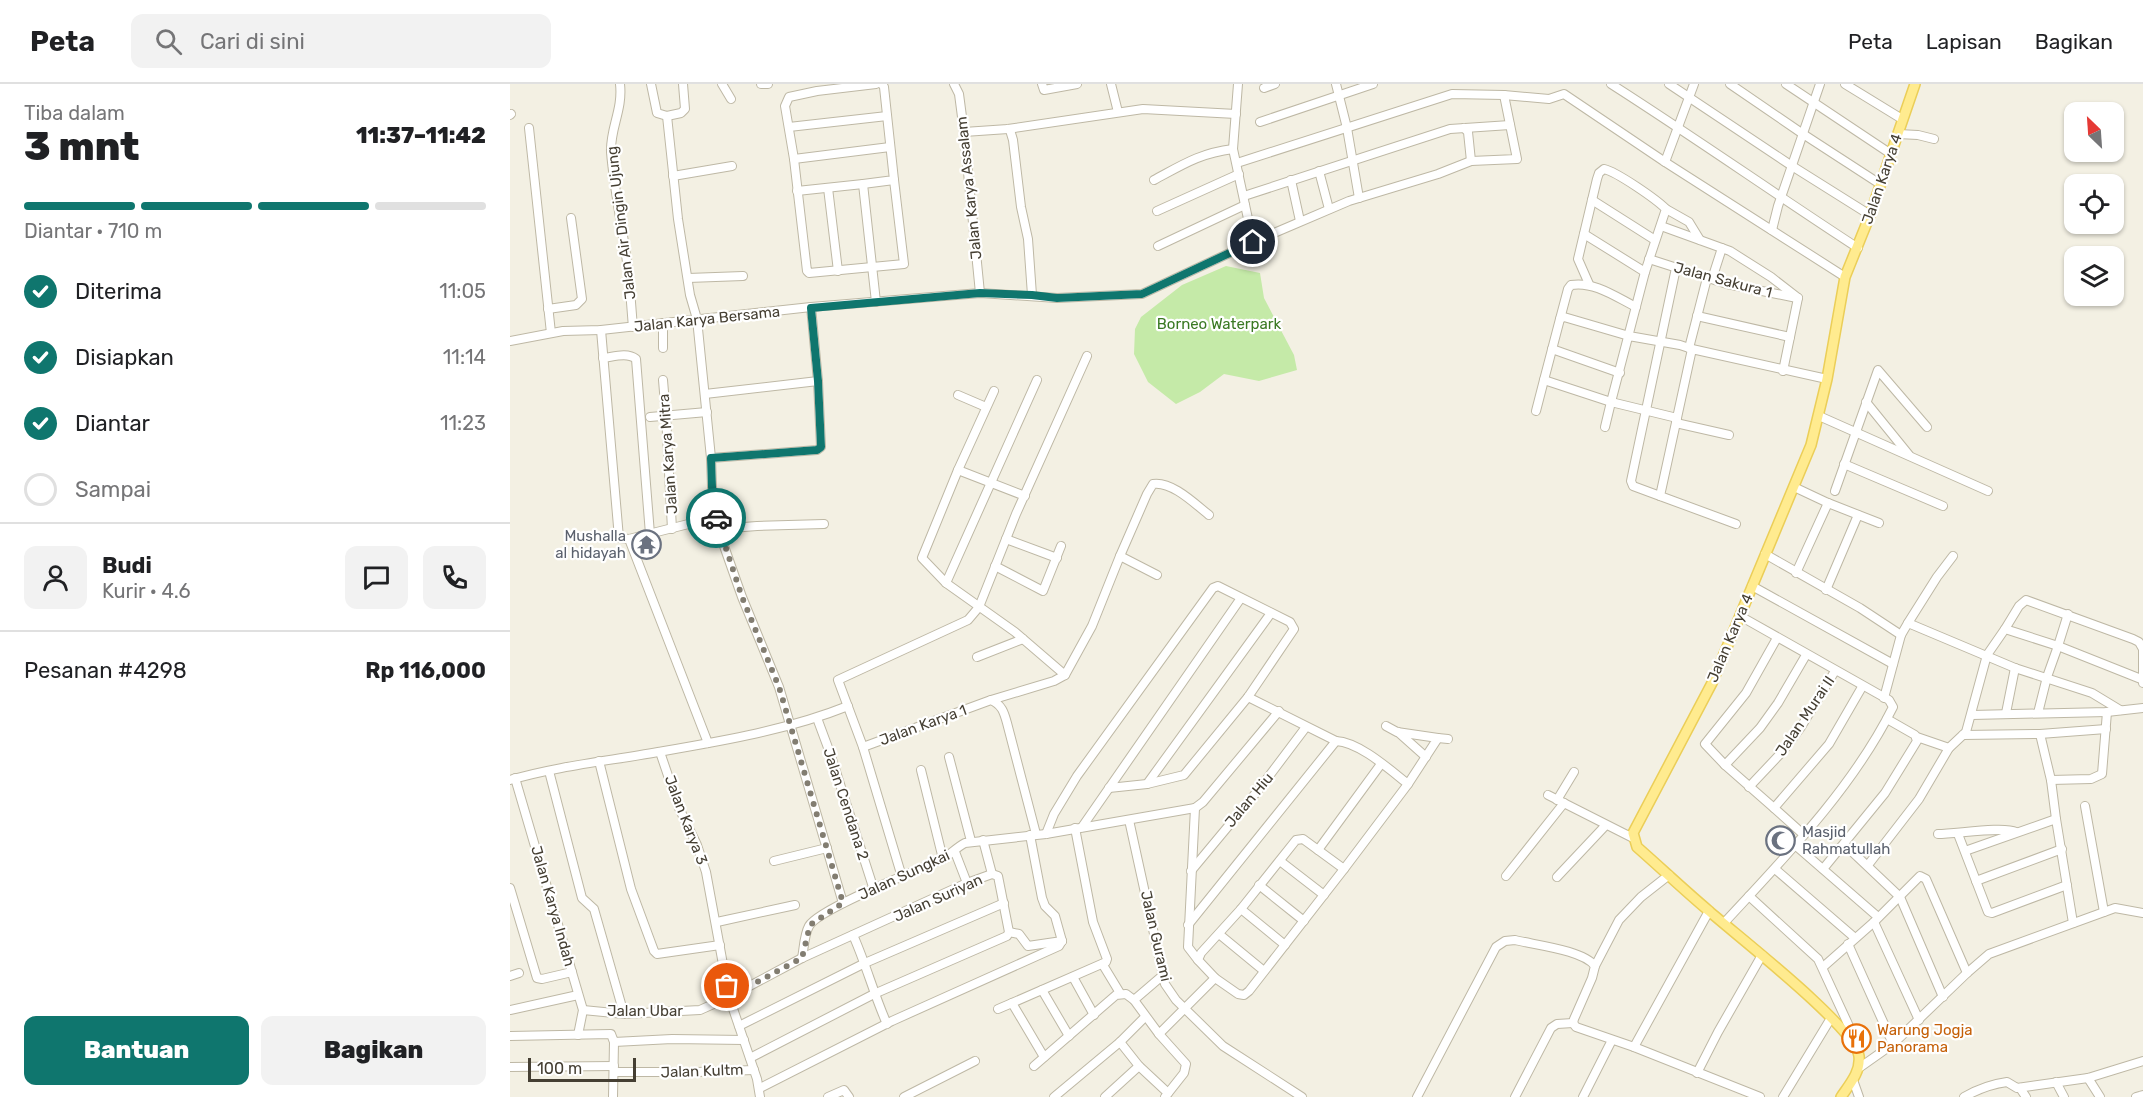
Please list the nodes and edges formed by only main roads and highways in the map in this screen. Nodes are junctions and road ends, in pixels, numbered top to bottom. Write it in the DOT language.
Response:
graph roads {
  1 [pos="1911,86"];
  2 [pos="1841,1097"];
  1 -- 2 [label="main road, Jalan Karya 4"];
}
